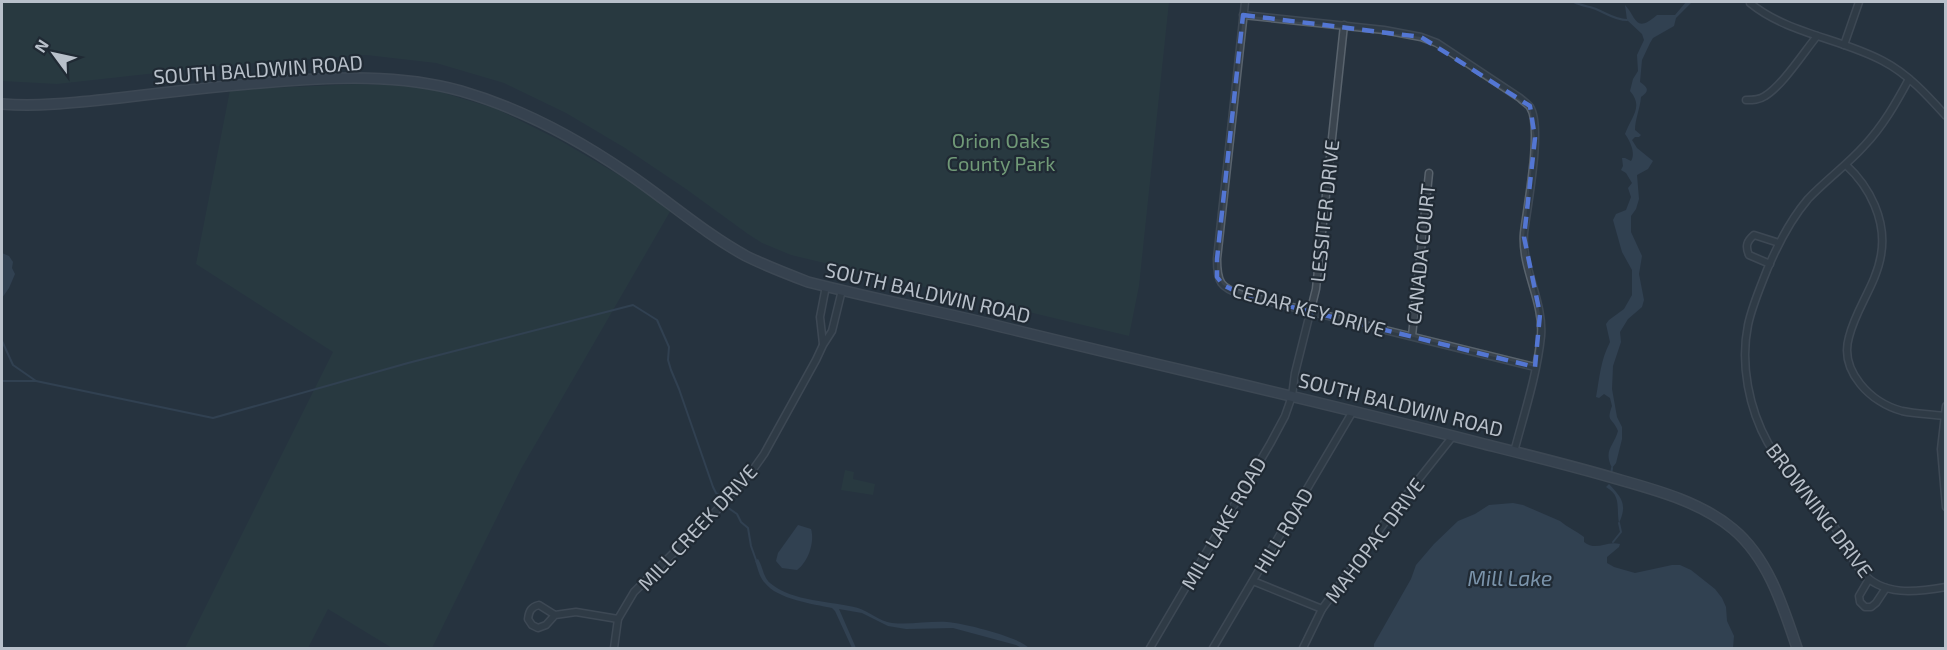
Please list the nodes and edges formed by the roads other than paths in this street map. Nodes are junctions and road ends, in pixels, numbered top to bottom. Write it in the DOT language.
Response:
graph roads {
  1 [pos="1245,2"];
  2 [pos="1859,2"];
  3 [pos="1750,3"];
  4 [pos="1243,15"];
  5 [pos="1344,25"];
  6 [pos="1817,36"];
  7 [pos="1844,45"];
  8 [pos="1909,79"];
  9 [pos="1746,100"];
  10 [pos="2,104"];
  11 [pos="1946,116"];
  12 [pos="1846,165"];
  13 [pos="1429,173"];
  14 [pos="1779,243"];
  15 [pos="1770,264"];
  16 [pos="826,286"];
  17 [pos="842,290"];
  18 [pos="1311,311"];
  19 [pos="1412,336"];
  20 [pos="823,345"];
  21 [pos="1535,367"];
  22 [pos="1292,396"];
  23 [pos="1946,406"];
  24 [pos="1353,411"];
  25 [pos="1944,416"];
  26 [pos="1453,436"];
  27 [pos="1514,452"];
  28 [pos="1946,507"];
  29 [pos="1869,579"];
  30 [pos="1253,581"];
  31 [pos="1946,587"];
  32 [pos="1886,588"];
  33 [pos="1322,609"];
  34 [pos="555,615"];
  35 [pos="618,619"];
  36 [pos="614,648"];
  37 [pos="1150,648"];
  38 [pos="1213,648"];
  39 [pos="1303,648"];
  40 [pos="1797,648"];
  1 -- 4 [label="street, CEDAR KEY DRIVE"];
  2 -- 7 [label="street"];
  3 -- 6 [label="street"];
  4 -- 5 [label="street"];
  4 -- 18 [label="street, CEDAR KEY DRIVE"];
  5 -- 18 [label="street, LESSITER DRIVE"];
  5 -- 21 [label="street"];
  6 -- 7 [label="street"];
  6 -- 9 [label="street"];
  7 -- 8 [label="street"];
  8 -- 11 [label="street"];
  8 -- 12 [label="street, BROWNING DRIVE"];
  10 -- 16 [label="main road, SOUTH BALDWIN ROAD"];
  12 -- 14 [label="street, BROWNING DRIVE"];
  12 -- 25 [label="street"];
  13 -- 19 [label="street, CANADA COURT"];
  14 -- 15 [label="street, BROWNING DRIVE"];
  14 -- 15 [label="street"];
  15 -- 29 [label="street, BROWNING DRIVE"];
  16 -- 17 [label="main road, SOUTH BALDWIN ROAD"];
  16 -- 20 [label="street"];
  17 -- 20 [label="street, MILL CREEK DRIVE"];
  17 -- 22 [label="main road, SOUTH BALDWIN ROAD"];
  18 -- 19 [label="street, CEDAR KEY DRIVE"];
  18 -- 22 [label="street, LESSITER DRIVE"];
  19 -- 21 [label="street, CEDAR KEY DRIVE"];
  20 -- 35 [label="street, MILL CREEK DRIVE"];
  21 -- 27 [label="street"];
  22 -- 24 [label="main road, SOUTH BALDWIN ROAD"];
  22 -- 37 [label="street, MILL LAKE ROAD"];
  23 -- 25 [label="street"];
  24 -- 26 [label="main road, SOUTH BALDWIN ROAD"];
  24 -- 30 [label="street, HILL ROAD"];
  25 -- 28 [label="street"];
  26 -- 27 [label="main road, SOUTH BALDWIN ROAD"];
  26 -- 33 [label="street, MAHOPAC DRIVE"];
  27 -- 40 [label="main road, SOUTH BALDWIN ROAD"];
  29 -- 32 [label="street, BROWNING DRIVE"];
  29 -- 32 [label="street"];
  30 -- 33 [label="street"];
  30 -- 38 [label="street, HILL ROAD"];
  31 -- 32 [label="street, BROWNING DRIVE"];
  33 -- 39 [label="street, MAHOPAC DRIVE"];
  34 -- 35 [label="street"];
  35 -- 36 [label="street, MILL CREEK DRIVE"];
}
